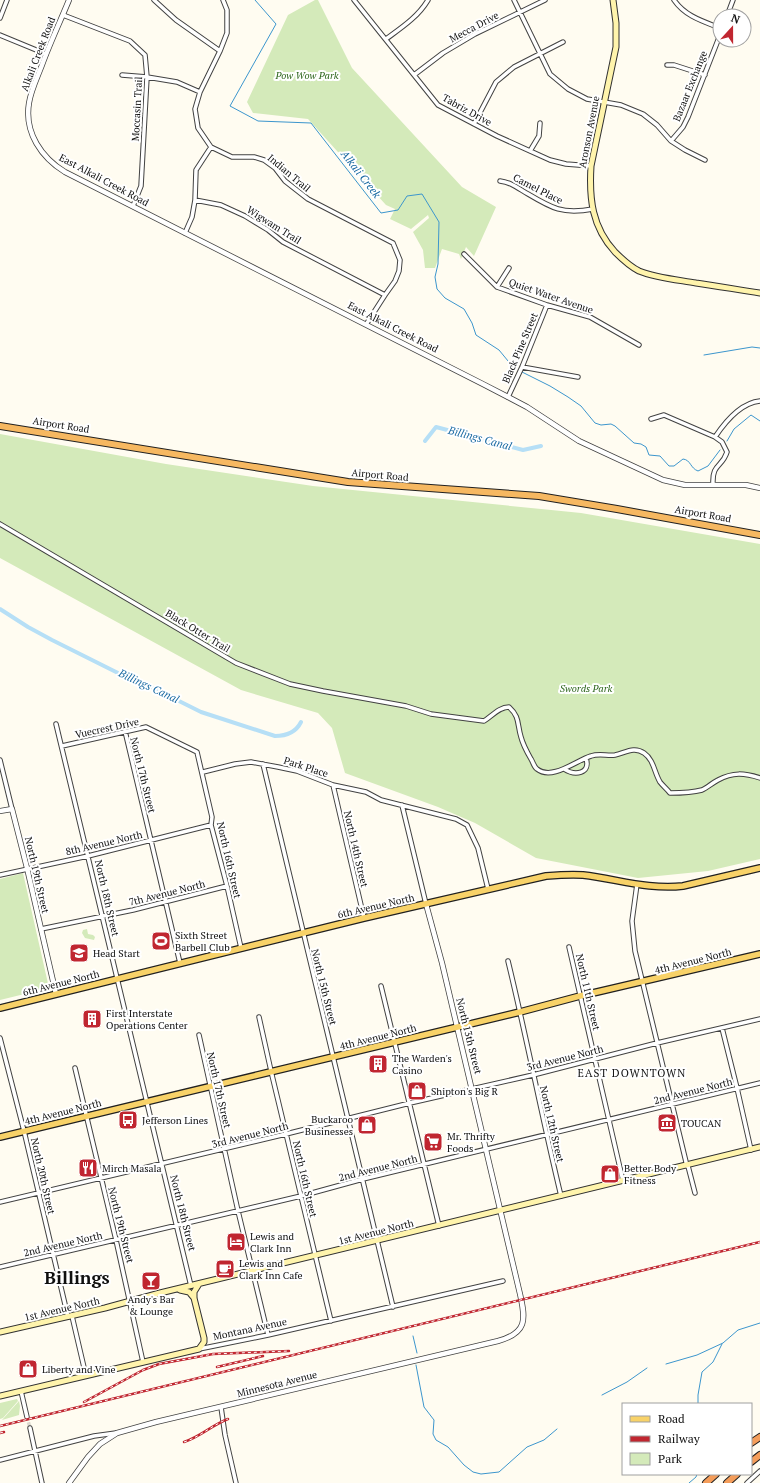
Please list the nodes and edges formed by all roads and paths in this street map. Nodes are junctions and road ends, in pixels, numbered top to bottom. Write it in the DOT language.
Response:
graph roads {
  1 [pos="7,0"];
  2 [pos="69,0"];
  3 [pos="154,0"];
  4 [pos="223,0"];
  5 [pos="354,0"];
  6 [pos="428,0"];
  7 [pos="514,0"];
  8 [pos="546,0"];
  9 [pos="613,0"];
  10 [pos="674,0"];
  11 [pos="520,12"];
  12 [pos="63,15"];
  13 [pos="0,18"];
  14 [pos="712,25"];
  15 [pos="0,35"];
  16 [pos="386,39"];
  17 [pos="563,42"];
  18 [pos="715,48"];
  19 [pos="220,51"];
  20 [pos="46,54"];
  21 [pos="540,54"];
  22 [pos="667,65"];
  23 [pos="414,74"];
  24 [pos="122,75"];
  25 [pos="705,75"];
  26 [pos="147,77"];
  27 [pos="200,92"];
  28 [pos="604,102"];
  29 [pos="540,123"];
  30 [pos="474,124"];
  31 [pos="34,139"];
  32 [pos="671,140"];
  33 [pos="211,148"];
  34 [pos="530,151"];
  35 [pos="705,160"];
  36 [pos="591,166"];
  37 [pos="500,182"];
  38 [pos="195,200"];
  39 [pos="133,206"];
  40 [pos="593,209"];
  41 [pos="185,233"];
  42 [pos="464,254"];
  43 [pos="509,268"];
  44 [pos="497,287"];
  45 [pos="760,293"];
  46 [pos="384,295"];
  47 [pos="546,305"];
  48 [pos="367,323"];
  49 [pos="639,345"];
  50 [pos="522,367"];
  51 [pos="578,377"];
  52 [pos="508,397"];
  53 [pos="760,401"];
  54 [pos="651,419"];
  55 [pos="0,426"];
  56 [pos="715,437"];
  57 [pos="713,484"];
  58 [pos="760,488"];
  59 [pos="0,524"];
  60 [pos="760,535"];
  61 [pos="56,724"];
  62 [pos="125,731"];
  63 [pos="62,746"];
  64 [pos="197,752"];
  65 [pos="586,758"];
  66 [pos="0,760"];
  67 [pos="263,764"];
  68 [pos="564,769"];
  69 [pos="202,772"];
  70 [pos="760,778"];
  71 [pos="333,784"];
  72 [pos="402,805"];
  73 [pos="12,809"];
  74 [pos="0,812"];
  75 [pos="211,825"];
  76 [pos="151,840"];
  77 [pos="88,856"];
  78 [pos="27,868"];
  79 [pos="760,868"];
  80 [pos="0,875"];
  81 [pos="637,884"];
  82 [pos="227,886"];
  83 [pos="488,889"];
  84 [pos="165,902"];
  85 [pos="426,904"];
  86 [pos="101,915"];
  87 [pos="364,918"];
  88 [pos="40,929"];
  89 [pos="302,934"];
  90 [pos="569,947"];
  91 [pos="241,948"];
  92 [pos="760,954"];
  93 [pos="508,961"];
  94 [pos="180,963"];
  95 [pos="117,978"];
  96 [pos="642,983"];
  97 [pos="381,986"];
  98 [pos="56,994"];
  99 [pos="580,996"];
  100 [pos="0,1008"];
  101 [pos="520,1012"];
  102 [pos="259,1016"];
  103 [pos="760,1019"];
  104 [pos="457,1027"];
  105 [pos="722,1028"];
  106 [pos="199,1035"];
  107 [pos="0,1038"];
  108 [pos="394,1042"];
  109 [pos="657,1043"];
  110 [pos="333,1057"];
  111 [pos="595,1059"];
  112 [pos="74,1068"];
  113 [pos="270,1071"];
  114 [pos="533,1075"];
  115 [pos="760,1083"];
  116 [pos="210,1086"];
  117 [pos="737,1088"];
  118 [pos="472,1089"];
  119 [pos="147,1101"];
  120 [pos="410,1103"];
  121 [pos="672,1105"];
  122 [pos="85,1116"];
  123 [pos="348,1118"];
  124 [pos="609,1120"];
  125 [pos="24,1131"];
  126 [pos="286,1134"];
  127 [pos="546,1135"];
  128 [pos="0,1137"];
  129 [pos="224,1149"];
  130 [pos="485,1149"];
  131 [pos="759,1149"];
  132 [pos="751,1150"];
  133 [pos="162,1164"];
  134 [pos="425,1164"];
  135 [pos="687,1166"];
  136 [pos="100,1178"];
  137 [pos="363,1179"];
  138 [pos="623,1181"];
  139 [pos="39,1193"];
  140 [pos="695,1193"];
  141 [pos="301,1196"];
  142 [pos="561,1196"];
  143 [pos="0,1202"];
  144 [pos="238,1211"];
  145 [pos="501,1211"];
  146 [pos="177,1225"];
  147 [pos="439,1226"];
  148 [pos="116,1240"];
  149 [pos="377,1241"];
  150 [pos="54,1255"];
  151 [pos="316,1256"];
  152 [pos="0,1267"];
  153 [pos="253,1271"];
  154 [pos="504,1281"];
  155 [pos="199,1284"];
  156 [pos="191,1286"];
  157 [pos="178,1289"];
  158 [pos="520,1294"];
  159 [pos="194,1298"];
  160 [pos="130,1301"];
  161 [pos="393,1307"];
  162 [pos="70,1317"];
  163 [pos="331,1321"];
  164 [pos="0,1332"];
  165 [pos="268,1335"];
  166 [pos="204,1338"];
  167 [pos="214,1346"];
  168 [pos="199,1349"];
  169 [pos="143,1362"];
  170 [pos="86,1376"];
  171 [pos="21,1391"];
  172 [pos="0,1396"];
  173 [pos="221,1407"];
  174 [pos="27,1417"];
  175 [pos="30,1428"];
  176 [pos="117,1433"];
  177 [pos="35,1452"];
  178 [pos="760,1455"];
  179 [pos="0,1460"];
  180 [pos="752,1461"];
  181 [pos="760,1471"];
  182 [pos="715,1475"];
  183 [pos="737,1475"];
  184 [pos="42,1483"];
  185 [pos="69,1483"];
  186 [pos="236,1483"];
  187 [pos="706,1483"];
  188 [pos="727,1483"];
  189 [pos="747,1483"];
  1 -- 13 [label="street"];
  2 -- 12 [label="street, Alkali Creek Road"];
  3 -- 19 [label="street"];
  4 -- 19 [label="street"];
  5 -- 16 [label="street, Tabriz Drive"];
  6 -- 16 [label="street"];
  7 -- 11 [label="street"];
  8 -- 11 [label="street, Mecca Drive"];
  9 -- 28 [label="main road, Aronson Avenue"];
  10 -- 14 [label="street"];
  11 -- 21 [label="street"];
  11 -- 23 [label="street, Mecca Drive"];
  12 -- 20 [label="street, Alkali Creek Road"];
  12 -- 26 [label="street, Moccasin Trail"];
  15 -- 20 [label="street"];
  16 -- 23 [label="street, Tabriz Drive"];
  17 -- 21 [label="street"];
  18 -- 25 [label="street, Bazaar Exchange"];
  19 -- 27 [label="street"];
  20 -- 31 [label="street, Alkali Creek Road"];
  21 -- 28 [label="street"];
  21 -- 30 [label="street"];
  22 -- 25 [label="street"];
  23 -- 30 [label="street, Tabriz Drive"];
  24 -- 26 [label="street"];
  25 -- 32 [label="street, Bazaar Exchange"];
  26 -- 27 [label="street"];
  26 -- 39 [label="street, Moccasin Trail"];
  27 -- 33 [label="street"];
  28 -- 32 [label="street"];
  28 -- 36 [label="main road, Aronson Avenue"];
  29 -- 34 [label="street"];
  30 -- 34 [label="street, Tabriz Drive"];
  31 -- 39 [label="street, East Alkali Creek Road"];
  32 -- 35 [label="street"];
  33 -- 38 [label="street"];
  33 -- 46 [label="street, Indian Trail"];
  34 -- 36 [label="street, Tabriz Drive"];
  36 -- 40 [label="main road, Aronson Avenue"];
  37 -- 40 [label="street, Camel Place"];
  38 -- 41 [label="street"];
  38 -- 46 [label="street, Wigwam Trail"];
  39 -- 41 [label="street, East Alkali Creek Road"];
  40 -- 45 [label="main road, Aronson Avenue"];
  41 -- 48 [label="street, East Alkali Creek Road"];
  42 -- 44 [label="street, Quiet Water Avenue"];
  43 -- 44 [label="street"];
  44 -- 47 [label="street, Quiet Water Avenue"];
  46 -- 48 [label="street, Indian Trail"];
  47 -- 49 [label="street, Quiet Water Avenue"];
  47 -- 50 [label="street, Black Pine Street"];
  48 -- 52 [label="street, East Alkali Creek Road"];
  50 -- 51 [label="street"];
  50 -- 52 [label="street, Black Pine Street"];
  52 -- 57 [label="street, East Alkali Creek Road"];
  53 -- 56 [label="street"];
  54 -- 56 [label="street"];
  55 -- 60 [label="highway, Airport Road"];
  56 -- 57 [label="street"];
  57 -- 58 [label="street, East Alkali Creek Road"];
  59 -- 68 [label="street, Black Otter Trail"];
  61 -- 63 [label="street, North 18th Street"];
  62 -- 63 [label="street, Vuecrest Drive"];
  62 -- 64 [label="street, Vuecrest Drive"];
  62 -- 76 [label="street, North 17th Street"];
  63 -- 77 [label="street, North 18th Street"];
  64 -- 69 [label="street, North 16th Street"];
  65 -- 68 [label="street"];
  65 -- 68 [label="street"];
  65 -- 70 [label="street"];
  66 -- 73 [label="street, North 19th Street"];
  67 -- 69 [label="street, Park Place"];
  67 -- 71 [label="street, Park Place"];
  67 -- 89 [label="street, North 15th Street"];
  69 -- 75 [label="street, North 16th Street"];
  71 -- 72 [label="street, Park Place"];
  71 -- 87 [label="street, North 14th Street"];
  72 -- 83 [label="street, Park Place"];
  72 -- 85 [label="street, North 13th Street"];
  73 -- 74 [label="street"];
  73 -- 78 [label="street, North 19th Street"];
  75 -- 76 [label="street, 8th Avenue North"];
  75 -- 82 [label="street, North 16th Street"];
  76 -- 77 [label="street, 8th Avenue North"];
  76 -- 84 [label="street, North 17th Street"];
  77 -- 78 [label="street, 8th Avenue North"];
  77 -- 86 [label="street, North 18th Street"];
  78 -- 80 [label="street, 8th Avenue North"];
  78 -- 88 [label="street, North 19th Street"];
  79 -- 81 [label="main road, 6th Avenue North"];
  81 -- 83 [label="main road, 6th Avenue North"];
  81 -- 96 [label="street"];
  82 -- 84 [label="street, 7th Avenue North"];
  82 -- 91 [label="street, North 16th Street"];
  83 -- 85 [label="main road, 6th Avenue North"];
  84 -- 86 [label="street, 7th Avenue North"];
  84 -- 94 [label="street, North 17th Street"];
  85 -- 87 [label="main road, 6th Avenue North"];
  85 -- 104 [label="street, North 13th Street"];
  86 -- 88 [label="street, 7th Avenue North"];
  86 -- 95 [label="street, North 18th Street"];
  87 -- 89 [label="main road, 6th Avenue North"];
  88 -- 98 [label="street, North 19th Street"];
  89 -- 91 [label="main road, 6th Avenue North"];
  89 -- 110 [label="street, North 15th Street"];
  90 -- 99 [label="street, North 11th Street"];
  91 -- 94 [label="main road, 6th Avenue North"];
  92 -- 96 [label="main road, 4th Avenue North"];
  93 -- 101 [label="street, North 12th Street"];
  94 -- 95 [label="main road, 6th Avenue North"];
  95 -- 98 [label="main road, 6th Avenue North"];
  95 -- 119 [label="street, North 18th Street"];
  96 -- 99 [label="main road, 4th Avenue North"];
  96 -- 109 [label="street"];
  97 -- 108 [label="street"];
  98 -- 100 [label="main road, 6th Avenue North"];
  99 -- 101 [label="main road, 4th Avenue North"];
  99 -- 111 [label="street, North 11th Street"];
  101 -- 104 [label="main road, 4th Avenue North"];
  101 -- 114 [label="street, North 12th Street"];
  102 -- 113 [label="street, North 16th Street"];
  103 -- 105 [label="street, 3rd Avenue North"];
  104 -- 108 [label="main road, 4th Avenue North"];
  104 -- 118 [label="street, North 13th Street"];
  105 -- 109 [label="street, 3rd Avenue North"];
  105 -- 117 [label="street"];
  106 -- 116 [label="street, North 17th Street"];
  107 -- 125 [label="street, North 20th Street"];
  108 -- 110 [label="main road, 4th Avenue North"];
  108 -- 120 [label="street"];
  109 -- 111 [label="street, 3rd Avenue North"];
  109 -- 121 [label="street"];
  110 -- 113 [label="main road, 4th Avenue North"];
  110 -- 123 [label="street, North 15th Street"];
  111 -- 114 [label="street, 3rd Avenue North"];
  111 -- 124 [label="street, North 11th Street"];
  112 -- 122 [label="street, North 19th Street"];
  113 -- 116 [label="main road, 4th Avenue North"];
  113 -- 126 [label="street, North 16th Street"];
  114 -- 118 [label="street, 3rd Avenue North"];
  114 -- 127 [label="street, North 12th Street"];
  115 -- 117 [label="street, 2nd Avenue North"];
  116 -- 119 [label="main road, 4th Avenue North"];
  116 -- 129 [label="street, North 17th Street"];
  117 -- 121 [label="street, 2nd Avenue North"];
  117 -- 132 [label="street"];
  118 -- 120 [label="street, 3rd Avenue North"];
  118 -- 130 [label="street, North 13th Street"];
  119 -- 122 [label="main road, 4th Avenue North"];
  119 -- 133 [label="street, North 18th Street"];
  120 -- 123 [label="street, 3rd Avenue North"];
  120 -- 134 [label="street"];
  121 -- 124 [label="street, 2nd Avenue North"];
  121 -- 135 [label="street"];
  122 -- 125 [label="main road, 4th Avenue North"];
  122 -- 136 [label="street, North 19th Street"];
  123 -- 126 [label="street, 3rd Avenue North"];
  123 -- 137 [label="street, North 15th Street"];
  124 -- 127 [label="street, 2nd Avenue North"];
  124 -- 138 [label="street, North 11th Street"];
  125 -- 128 [label="main road, 4th Avenue North"];
  125 -- 139 [label="street, North 20th Street"];
  126 -- 129 [label="street, 3rd Avenue North"];
  126 -- 141 [label="street, North 16th Street"];
  127 -- 130 [label="street, 2nd Avenue North"];
  127 -- 142 [label="street, North 12th Street"];
  129 -- 133 [label="street, 3rd Avenue North"];
  129 -- 144 [label="street, North 17th Street"];
  130 -- 134 [label="street, 2nd Avenue North"];
  130 -- 145 [label="street, North 13th Street"];
  131 -- 132 [label="main road, 1st Avenue North"];
  132 -- 135 [label="main road, 1st Avenue North"];
  133 -- 136 [label="street, 3rd Avenue North"];
  133 -- 146 [label="street, North 18th Street"];
  134 -- 137 [label="street, 2nd Avenue North"];
  134 -- 147 [label="street"];
  135 -- 138 [label="main road, 1st Avenue North"];
  135 -- 140 [label="street"];
  136 -- 139 [label="street, 3rd Avenue North"];
  136 -- 148 [label="street, North 19th Street"];
  137 -- 141 [label="street, 2nd Avenue North"];
  137 -- 149 [label="street, North 15th Street"];
  138 -- 142 [label="main road, 1st Avenue North"];
  139 -- 143 [label="street, 3rd Avenue North"];
  139 -- 150 [label="street, North 20th Street"];
  141 -- 144 [label="street, 2nd Avenue North"];
  141 -- 151 [label="street, North 16th Street"];
  142 -- 145 [label="main road, 1st Avenue North"];
  144 -- 146 [label="street, 2nd Avenue North"];
  144 -- 153 [label="street, North 17th Street"];
  145 -- 147 [label="main road, 1st Avenue North"];
  145 -- 158 [label="street, North 13th Street"];
  146 -- 148 [label="street, 2nd Avenue North"];
  146 -- 156 [label="street, North 18th Street"];
  147 -- 149 [label="main road, 1st Avenue North"];
  148 -- 150 [label="street, 2nd Avenue North"];
  148 -- 160 [label="street, North 19th Street"];
  149 -- 151 [label="main road, 1st Avenue North"];
  149 -- 161 [label="street, North 15th Street"];
  150 -- 152 [label="street, 2nd Avenue North"];
  150 -- 162 [label="street, North 20th Street"];
  151 -- 153 [label="main road, 1st Avenue North"];
  151 -- 163 [label="street, North 16th Street"];
  153 -- 155 [label="main road, 1st Avenue North"];
  153 -- 165 [label="street, North 17th Street"];
  154 -- 161 [label="street, Montana Avenue"];
  155 -- 156 [label="main road, 1st Avenue North"];
  155 -- 159 [label="main road"];
  156 -- 157 [label="main road, 1st Avenue North"];
  157 -- 159 [label="main road"];
  157 -- 160 [label="main road, 1st Avenue North"];
  158 -- 173 [label="street, Minnesota Avenue"];
  159 -- 166 [label="main road"];
  160 -- 162 [label="main road, 1st Avenue North"];
  160 -- 169 [label="street, North 19th Street"];
  161 -- 163 [label="street, Montana Avenue"];
  162 -- 164 [label="main road, 1st Avenue North"];
  162 -- 170 [label="street, North 20th Street"];
  163 -- 165 [label="street, Montana Avenue"];
  165 -- 167 [label="street, Montana Avenue"];
  166 -- 167 [label="street"];
  166 -- 168 [label="main road"];
  167 -- 168 [label="street, Montana Avenue"];
  168 -- 169 [label="main road, Montana Avenue"];
  169 -- 170 [label="main road, Montana Avenue"];
  170 -- 171 [label="main road, Montana Avenue"];
  171 -- 172 [label="main road, Montana Avenue"];
  171 -- 174 [label="street"];
  173 -- 176 [label="street, Minnesota Avenue"];
  173 -- 186 [label="street"];
  175 -- 177 [label="street"];
  176 -- 177 [label="street, Minnesota Avenue"];
  176 -- 185 [label="street"];
  177 -- 179 [label="street, Minnesota Avenue"];
  177 -- 184 [label="street"];
  178 -- 180 [label="highway"];
  181 -- 189 [label="street"];
  182 -- 187 [label="highway"];
  183 -- 188 [label="highway"];
}
